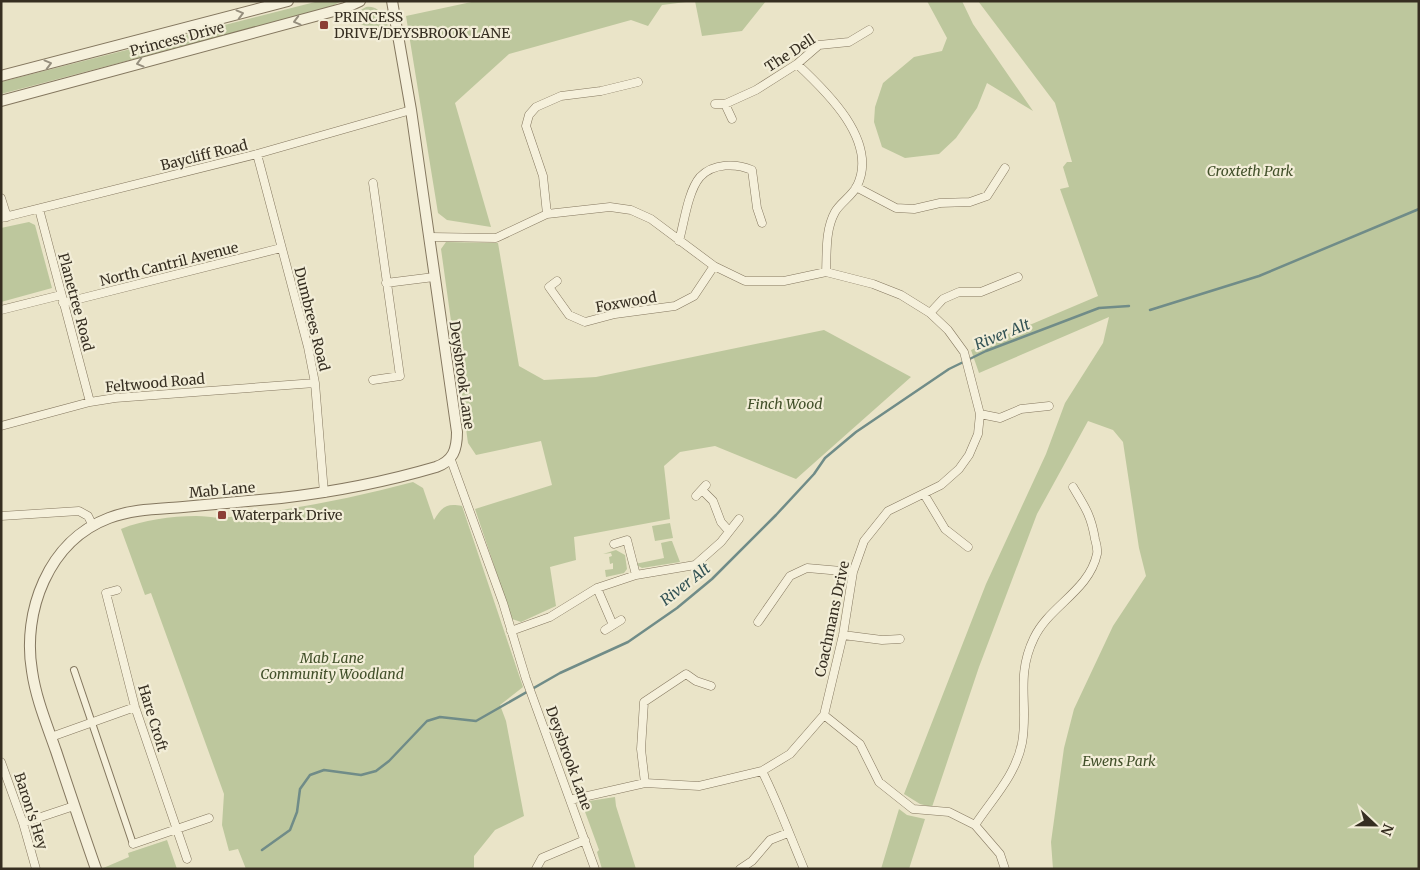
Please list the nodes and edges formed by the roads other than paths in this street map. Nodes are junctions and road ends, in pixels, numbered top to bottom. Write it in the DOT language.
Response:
graph roads {
  1 [pos="288,1"];
  2 [pos="360,1"];
  3 [pos="392,1"];
  4 [pos="347,5"];
  5 [pos="869,30"];
  6 [pos="797,64"];
  7 [pos="1,76"];
  8 [pos="638,82"];
  9 [pos="1,101"];
  10 [pos="715,104"];
  11 [pos="726,104"];
  12 [pos="411,110"];
  13 [pos="732,119"];
  14 [pos="257,154"];
  15 [pos="1005,168"];
  16 [pos="373,183"];
  17 [pos="856,186"];
  18 [pos="1,198"];
  19 [pos="39,209"];
  20 [pos="547,214"];
  21 [pos="4,218"];
  22 [pos="762,223"];
  23 [pos="430,237"];
  24 [pos="679,241"];
  25 [pos="282,248"];
  26 [pos="714,266"];
  27 [pos="826,272"];
  28 [pos="434,277"];
  29 [pos="1018,277"];
  30 [pos="556,281"];
  31 [pos="386,283"];
  32 [pos="61,294"];
  33 [pos="63,303"];
  34 [pos="1,310"];
  35 [pos="930,312"];
  36 [pos="373,380"];
  37 [pos="315,383"];
  38 [pos="90,402"];
  39 [pos="1049,406"];
  40 [pos="980,414"];
  41 [pos="1,426"];
  42 [pos="451,460"];
  43 [pos="1073,487"];
  44 [pos="701,490"];
  45 [pos="324,493"];
  46 [pos="924,494"];
  47 [pos="1,516"];
  48 [pos="739,520"];
  49 [pos="93,526"];
  50 [pos="728,530"];
  51 [pos="614,544"];
  52 [pos="968,547"];
  53 [pos="853,572"];
  54 [pos="636,575"];
  55 [pos="597,588"];
  56 [pos="117,590"];
  57 [pos="621,620"];
  58 [pos="758,622"];
  59 [pos="613,625"];
  60 [pos="510,630"];
  61 [pos="605,630"];
  62 [pos="843,635"];
  63 [pos="900,639"];
  64 [pos="74,670"];
  65 [pos="711,686"];
  66 [pos="135,707"];
  67 [pos="824,715"];
  68 [pos="93,721"];
  69 [pos="51,736"];
  70 [pos="1,762"];
  71 [pos="762,771"];
  72 [pos="645,783"];
  73 [pos="570,800"];
  74 [pos="74,806"];
  75 [pos="209,818"];
  76 [pos="23,823"];
  77 [pos="975,825"];
  78 [pos="177,829"];
  79 [pos="788,834"];
  80 [pos="585,840"];
  81 [pos="132,844"];
  82 [pos="187,860"];
  83 [pos="36,869"];
  84 [pos="96,869"];
  85 [pos="536,869"];
  86 [pos="595,869"];
  87 [pos="740,869"];
  88 [pos="804,869"];
  89 [pos="1005,869"];
  7 -- 1 [label="street, Princess Drive, one-way"];
  2 -- 4 [label="street, Princess Drive"];
  3 -- 12 [label="street, Deysbrook Lane"];
  4 -- 9 [label="street, Princess Drive, one-way"];
  5 -- 6 [label="street, The Dell"];
  6 -- 11 [label="street, The Dell"];
  6 -- 17 [label="street"];
  8 -- 20 [label="street"];
  10 -- 11 [label="street, The Dell"];
  11 -- 13 [label="street"];
  12 -- 14 [label="street, Baycliff Road"];
  12 -- 23 [label="street, Deysbrook Lane"];
  14 -- 19 [label="street, Baycliff Road"];
  14 -- 25 [label="street, Dumbrees Road"];
  15 -- 17 [label="street"];
  16 -- 31 [label="street"];
  17 -- 27 [label="street"];
  18 -- 21 [label="street"];
  19 -- 21 [label="street, Baycliff Road"];
  19 -- 32 [label="street, Planetree Road"];
  20 -- 23 [label="street, Coachmans Drive"];
  20 -- 24 [label="street, Coachmans Drive"];
  22 -- 24 [label="street"];
  23 -- 28 [label="street, Deysbrook Lane"];
  24 -- 26 [label="street, Coachmans Drive"];
  25 -- 33 [label="street, North Cantril Avenue"];
  25 -- 37 [label="street, Dumbrees Road"];
  26 -- 27 [label="street, Coachmans Drive"];
  26 -- 30 [label="street, Foxwood"];
  27 -- 35 [label="street, Coachmans Drive"];
  28 -- 31 [label="street"];
  28 -- 42 [label="street, Deysbrook Lane"];
  29 -- 35 [label="street"];
  31 -- 36 [label="street"];
  32 -- 33 [label="street, Planetree Road"];
  32 -- 34 [label="street"];
  33 -- 38 [label="street, Planetree Road"];
  35 -- 40 [label="street, Coachmans Drive"];
  37 -- 38 [label="street, Feltwood Road"];
  37 -- 45 [label="street, Dumbrees Road"];
  38 -- 41 [label="street, Feltwood Road"];
  39 -- 40 [label="street"];
  40 -- 46 [label="street, Coachmans Drive"];
  42 -- 45 [label="street, Mab Lane"];
  42 -- 60 [label="street, Deysbrook Lane"];
  43 -- 77 [label="street"];
  44 -- 50 [label="street"];
  45 -- 49 [label="street, Mab Lane"];
  46 -- 52 [label="street"];
  46 -- 53 [label="street, Coachmans Drive"];
  47 -- 49 [label="street"];
  48 -- 50 [label="street"];
  49 -- 69 [label="street"];
  50 -- 54 [label="street"];
  51 -- 54 [label="street"];
  53 -- 58 [label="street"];
  53 -- 62 [label="street, Coachmans Drive"];
  54 -- 55 [label="street"];
  55 -- 59 [label="street"];
  55 -- 60 [label="street"];
  56 -- 66 [label="street, Hare Croft"];
  57 -- 59 [label="street"];
  59 -- 61 [label="street"];
  60 -- 73 [label="street, Deysbrook Lane"];
  62 -- 63 [label="street"];
  62 -- 67 [label="street, Coachmans Drive"];
  64 -- 68 [label="street"];
  65 -- 72 [label="street"];
  66 -- 68 [label="street"];
  66 -- 78 [label="street, Hare Croft"];
  67 -- 71 [label="street, Coachmans Drive"];
  67 -- 77 [label="street"];
  68 -- 69 [label="street"];
  68 -- 81 [label="street"];
  69 -- 74 [label="street"];
  70 -- 76 [label="street, Baron's Hey"];
  71 -- 72 [label="street, Coachmans Drive"];
  71 -- 79 [label="street"];
  72 -- 73 [label="street, Coachmans Drive"];
  73 -- 80 [label="street, Deysbrook Lane"];
  74 -- 76 [label="street"];
  74 -- 84 [label="street"];
  75 -- 78 [label="street"];
  76 -- 83 [label="street, Baron's Hey"];
  77 -- 89 [label="street"];
  78 -- 81 [label="street"];
  78 -- 82 [label="street, Hare Croft"];
  79 -- 87 [label="street"];
  79 -- 88 [label="street"];
  80 -- 85 [label="street"];
  80 -- 86 [label="street, Deysbrook Lane"];
}
